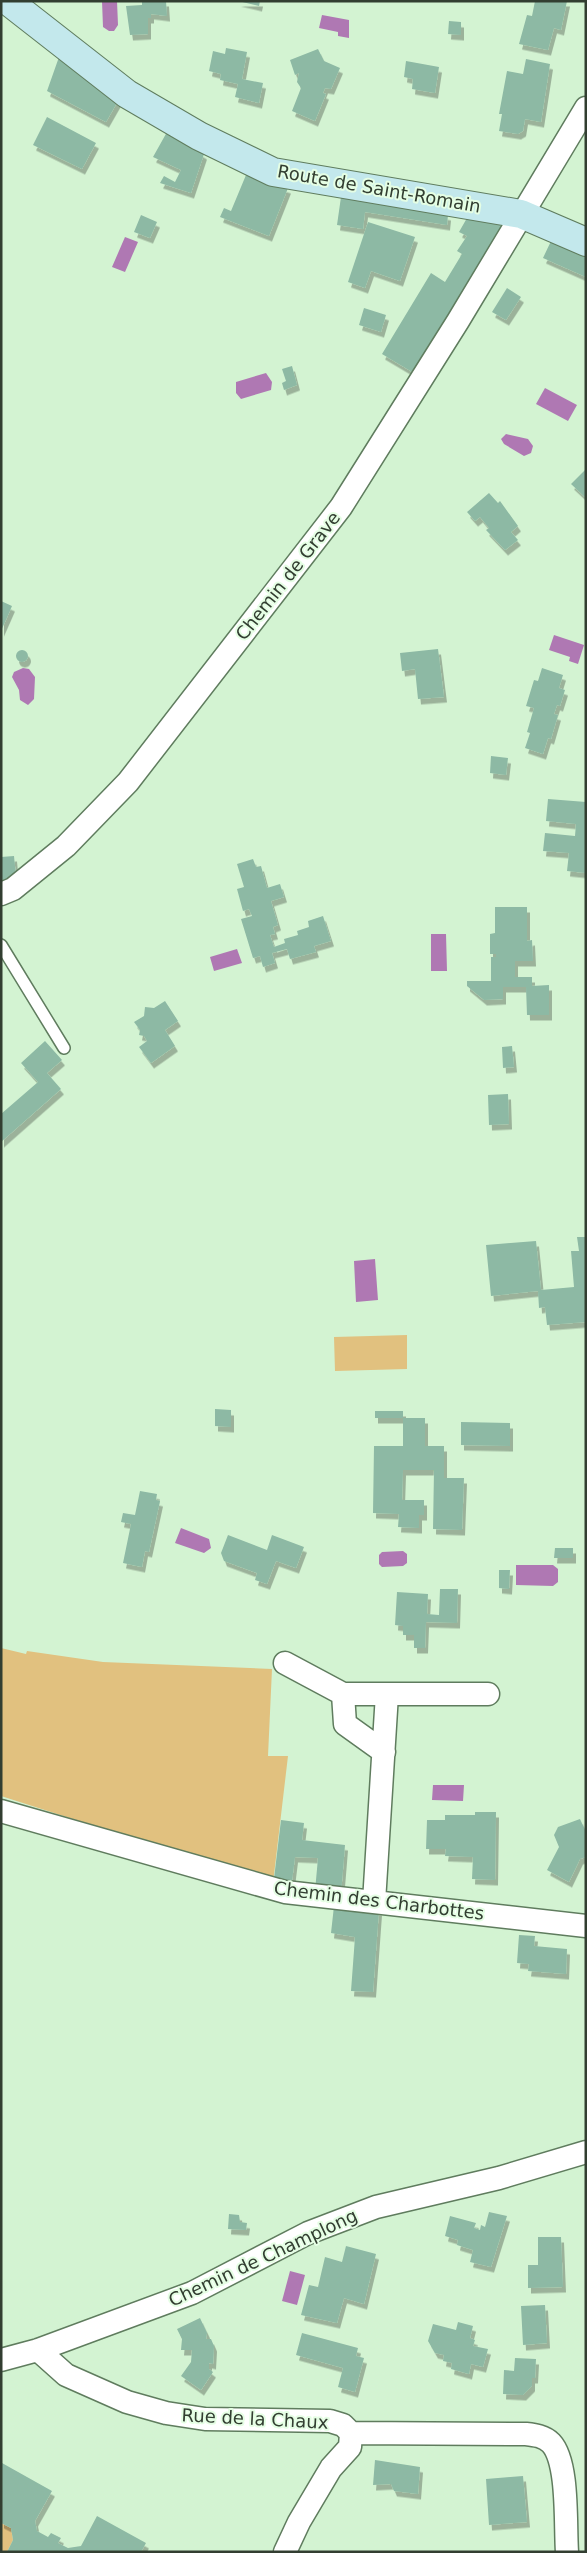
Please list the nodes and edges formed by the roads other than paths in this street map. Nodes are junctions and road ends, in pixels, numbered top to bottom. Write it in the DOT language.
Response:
graph roads {
  1 [pos="8,1"];
  2 [pos="586,108"];
  3 [pos="521,214"];
  4 [pos="586,242"];
  5 [pos="1,894"];
  6 [pos="1,945"];
  7 [pos="64,1048"];
  8 [pos="285,1663"];
  9 [pos="343,1694"];
  10 [pos="387,1694"];
  11 [pos="488,1694"];
  12 [pos="384,1752"];
  13 [pos="1,1811"];
  14 [pos="374,1902"];
  15 [pos="586,1926"];
  16 [pos="586,2152"];
  17 [pos="38,2350"];
  18 [pos="1,2360"];
  19 [pos="351,2433"];
  20 [pos="285,2552"];
  21 [pos="567,2552"];
  1 -- 3 [label="main road, Route de Saint-Romain"];
  2 -- 3 [label="street, Chemin de Grave"];
  3 -- 4 [label="main road, Route de Saint-Romain"];
  3 -- 5 [label="street, Chemin de Grave"];
  6 -- 7 [label="lane"];
  8 -- 9 [label="street"];
  9 -- 10 [label="street"];
  9 -- 12 [label="street"];
  10 -- 11 [label="street"];
  10 -- 12 [label="street"];
  12 -- 14 [label="street"];
  13 -- 14 [label="street, Chemin des Charbottes"];
  14 -- 15 [label="street, Chemin des Charbottes"];
  16 -- 17 [label="street, Chemin de Champlong"];
  17 -- 18 [label="street, Chemin de Champlong"];
  17 -- 19 [label="street, Rue de la Chaux"];
  19 -- 20 [label="street"];
  19 -- 21 [label="street, Rue de la Chaux"];
}
